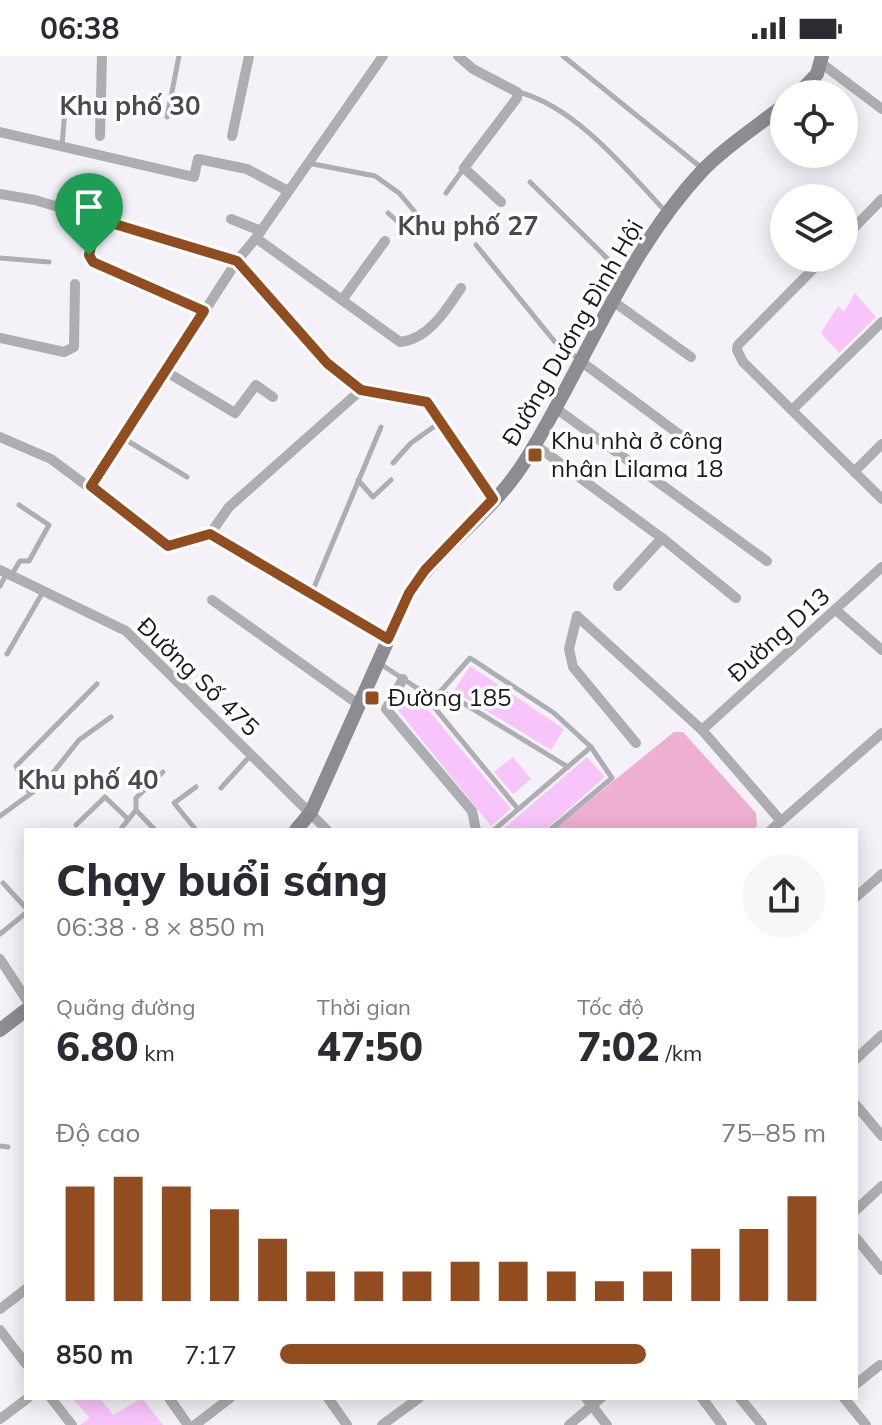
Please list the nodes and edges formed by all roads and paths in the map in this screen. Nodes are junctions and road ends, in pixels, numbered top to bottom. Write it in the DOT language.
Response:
graph roads {
  1 [pos="102,56"];
  2 [pos="179,56"];
  3 [pos="249,56"];
  4 [pos="383,56"];
  5 [pos="458,56"];
  6 [pos="563,56"];
  7 [pos="822,60"];
  8 [pos="811,80"];
  9 [pos="517,92"];
  10 [pos="66,97"];
  11 [pos="882,109"];
  12 [pos="770,116"];
  13 [pos="167,117"];
  14 [pos="0,132"];
  15 [pos="100,136"];
  16 [pos="232,136"];
  17 [pos="62,147"];
  18 [pos="307,163"];
  19 [pos="464,168"];
  20 [pos="704,170"];
  21 [pos="530,182"];
  22 [pos="288,191"];
  23 [pos="446,193"];
  24 [pos="0,194"];
  25 [pos="882,199"];
  26 [pos="501,202"];
  27 [pos="388,213"];
  28 [pos="667,213"];
  29 [pos="98,219"];
  30 [pos="231,219"];
  31 [pos="858,224"];
  32 [pos="259,235"];
  33 [pos="385,241"];
  34 [pos="476,245"];
  35 [pos="0,258"];
  36 [pos="237,261"];
  37 [pos="49,262"];
  38 [pos="93,262"];
  39 [pos="810,272"];
  40 [pos="628,278"];
  41 [pos="75,284"];
  42 [pos="461,288"];
  43 [pos="342,300"];
  44 [pos="614,302"];
  45 [pos="204,311"];
  46 [pos="882,322"];
  47 [pos="0,338"];
  48 [pos="691,357"];
  49 [pos="579,360"];
  50 [pos="165,371"];
  51 [pos="361,390"];
  52 [pos="273,397"];
  53 [pos="554,407"];
  54 [pos="792,410"];
  55 [pos="440,422"];
  56 [pos="381,427"];
  57 [pos="0,437"];
  58 [pos="122,437"];
  59 [pos="534,444"];
  60 [pos="882,444"];
  61 [pos="695,446"];
  62 [pos="393,463"];
  63 [pos="854,472"];
  64 [pos="187,477"];
  65 [pos="358,480"];
  66 [pos="391,480"];
  67 [pos="91,486"];
  68 [pos="493,499"];
  69 [pos="882,499"];
  70 [pos="19,505"];
  71 [pos="210,534"];
  72 [pos="662,538"];
  73 [pos="767,561"];
  74 [pos="882,567"];
  75 [pos="6,572"];
  76 [pos="0,586"];
  77 [pos="618,586"];
  78 [pos="43,592"];
  79 [pos="312,592"];
  80 [pos="736,598"];
  81 [pos="212,600"];
  82 [pos="837,611"];
  83 [pos="388,639"];
  84 [pos="882,650"];
  85 [pos="7,654"];
  86 [pos="378,662"];
  87 [pos="403,679"];
  88 [pos="97,684"];
  89 [pos="420,690"];
  90 [pos="439,693"];
  91 [pos="358,704"];
  92 [pos="111,717"];
  93 [pos="702,730"];
  94 [pos="882,733"];
  95 [pos="636,743"];
  96 [pos="591,747"];
  97 [pos="250,756"];
  98 [pos="568,767"];
  99 [pos="163,772"];
  100 [pos="196,787"];
  101 [pos="221,788"];
  102 [pos="29,793"];
  103 [pos="518,809"];
  104 [pos="136,810"];
  105 [pos="311,812"];
  106 [pos="0,816"];
  107 [pos="128,819"];
  108 [pos="781,821"];
  109 [pos="76,825"];
  110 [pos="121,828"];
  111 [pos="153,828"];
  112 [pos="194,828"];
  113 [pos="298,828"];
  114 [pos="325,828"];
  115 [pos="476,828"];
  116 [pos="496,828"];
  117 [pos="552,828"];
  118 [pos="773,828"];
  119 [pos="882,874"];
  120 [pos="3,883"];
  121 [pos="858,895"];
  122 [pos="24,909"];
  123 [pos="24,913"];
  124 [pos="0,934"];
  125 [pos="0,959"];
  126 [pos="24,1007"];
  127 [pos="24,1010"];
  128 [pos="0,1030"];
  129 [pos="882,1035"];
  130 [pos="858,1057"];
  131 [pos="858,1107"];
  132 [pos="882,1136"];
  133 [pos="0,1146"];
  134 [pos="8,1147"];
  135 [pos="882,1186"];
  136 [pos="858,1208"];
  137 [pos="858,1240"];
  138 [pos="882,1270"];
  139 [pos="24,1291"];
  140 [pos="0,1309"];
  141 [pos="0,1330"];
  142 [pos="24,1361"];
  143 [pos="880,1365"];
  144 [pos="858,1382"];
  145 [pos="25,1400"];
  146 [pos="53,1400"];
  147 [pos="170,1400"];
  148 [pos="227,1400"];
  149 [pos="329,1400"];
  150 [pos="416,1400"];
  151 [pos="593,1400"];
  152 [pos="703,1400"];
  153 [pos="742,1400"];
  154 [pos="846,1400"];
  155 [pos="0,1419"];
  156 [pos="72,1425"];
  157 [pos="188,1425"];
  158 [pos="195,1425"];
  159 [pos="347,1425"];
  160 [pos="382,1425"];
  161 [pos="569,1425"];
  162 [pos="607,1425"];
  163 [pos="722,1425"];
  164 [pos="762,1425"];
  165 [pos="866,1425"];
  1 -- 15 [label="street"];
  2 -- 13 [label="lane"];
  3 -- 16 [label="street"];
  4 -- 18 [label="street"];
  5 -- 9 [label="street"];
  6 -- 20 [label="lane"];
  7 -- 8 [label="street"];
  7 -- 11 [label="street"];
  9 -- 19 [label="street"];
  9 -- 28 [label="lane"];
  10 -- 17 [label="lane"];
  12 -- 20 [label="street, Đường Dương Đình Hội"];
  14 -- 17 [label="street"];
  17 -- 22 [label="street"];
  18 -- 22 [label="street"];
  18 -- 27 [label="lane"];
  19 -- 23 [label="lane"];
  19 -- 26 [label="street"];
  20 -- 28 [label="street, Đường Dương Đình Hội"];
  21 -- 40 [label="lane"];
  22 -- 32 [label="street"];
  24 -- 29 [label="street"];
  25 -- 31 [label="street"];
  28 -- 40 [label="street, Đường Dương Đình Hội"];
  29 -- 36 [label="street"];
  29 -- 38 [label="street"];
  30 -- 32 [label="street"];
  32 -- 36 [label="street"];
  32 -- 43 [label="street"];
  33 -- 43 [label="street"];
  34 -- 49 [label="lane"];
  35 -- 37 [label="lane"];
  36 -- 45 [label="street"];
  36 -- 51 [label="street"];
  38 -- 45 [label="lane"];
  39 -- 54 [label="street"];
  40 -- 44 [label="street, Đường Dương Đình Hội"];
  41 -- 47 [label="street"];
  42 -- 43 [label="street"];
  44 -- 48 [label="street"];
  44 -- 49 [label="street, Đường Dương Đình Hội"];
  45 -- 50 [label="street"];
  46 -- 54 [label="street"];
  49 -- 53 [label="street, Đường Dương Đình Hội"];
  49 -- 61 [label="street"];
  50 -- 52 [label="street"];
  50 -- 58 [label="street"];
  51 -- 55 [label="street"];
  51 -- 71 [label="street"];
  53 -- 59 [label="street, Đường Dương Đình Hội"];
  53 -- 73 [label="street"];
  54 -- 63 [label="street"];
  55 -- 62 [label="lane"];
  55 -- 68 [label="street"];
  56 -- 65 [label="lane"];
  57 -- 67 [label="street"];
  58 -- 64 [label="lane"];
  58 -- 67 [label="street"];
  59 -- 68 [label="street, Đường Dương Đình Hội"];
  59 -- 72 [label="street"];
  60 -- 63 [label="street"];
  63 -- 69 [label="street"];
  65 -- 66 [label="lane"];
  65 -- 79 [label="lane"];
  67 -- 71 [label="street"];
  68 -- 83 [label="street, Đường Dương Đình Hội"];
  70 -- 75 [label="lane"];
  71 -- 79 [label="street"];
  72 -- 77 [label="street"];
  72 -- 80 [label="street"];
  74 -- 82 [label="street, Đường D13"];
  75 -- 76 [label="lane"];
  75 -- 78 [label="street, Đường Số 475"];
  78 -- 85 [label="lane"];
  78 -- 97 [label="street, Đường Số 475"];
  79 -- 83 [label="street"];
  81 -- 91 [label="street"];
  82 -- 84 [label="street"];
  82 -- 93 [label="street, Đường D13"];
  83 -- 86 [label="street, Đường Dương Đình Hội"];
  86 -- 87 [label="lane"];
  86 -- 91 [label="street, Đường Dương Đình Hội"];
  87 -- 89 [label="lane"];
  87 -- 115 [label="street"];
  88 -- 102 [label="lane"];
  89 -- 90 [label="lane"];
  89 -- 103 [label="lane"];
  90 -- 96 [label="lane"];
  90 -- 98 [label="lane"];
  91 -- 105 [label="street, Đường Dương Đình Hội"];
  92 -- 102 [label="lane"];
  93 -- 95 [label="street"];
  93 -- 108 [label="street"];
  94 -- 108 [label="street"];
  96 -- 98 [label="lane"];
  96 -- 117 [label="lane"];
  97 -- 101 [label="lane"];
  97 -- 105 [label="street, Đường Số 475"];
  98 -- 103 [label="lane"];
  99 -- 104 [label="lane"];
  100 -- 112 [label="lane"];
  102 -- 106 [label="lane"];
  103 -- 116 [label="lane"];
  104 -- 107 [label="lane"];
  104 -- 111 [label="lane"];
  105 -- 113 [label="street, Đường Dương Đình Hội"];
  105 -- 114 [label="street, Đường Số 475"];
  107 -- 109 [label="lane"];
  107 -- 110 [label="lane"];
  108 -- 118 [label="street"];
  119 -- 121 [label="street"];
  120 -- 122 [label="lane"];
  123 -- 124 [label="lane"];
  125 -- 126 [label="street"];
  127 -- 128 [label="street"];
  129 -- 130 [label="street"];
  131 -- 132 [label="street"];
  133 -- 134 [label="lane"];
  135 -- 136 [label="street"];
  137 -- 138 [label="street"];
  139 -- 140 [label="street"];
  141 -- 142 [label="street"];
  143 -- 144 [label="street"];
  145 -- 155 [label="street"];
  146 -- 156 [label="street"];
  147 -- 157 [label="street"];
  148 -- 158 [label="street"];
  149 -- 159 [label="street"];
  150 -- 160 [label="street"];
  151 -- 161 [label="street"];
  151 -- 162 [label="street"];
  152 -- 163 [label="street"];
  153 -- 164 [label="street"];
  154 -- 165 [label="street"];
}
